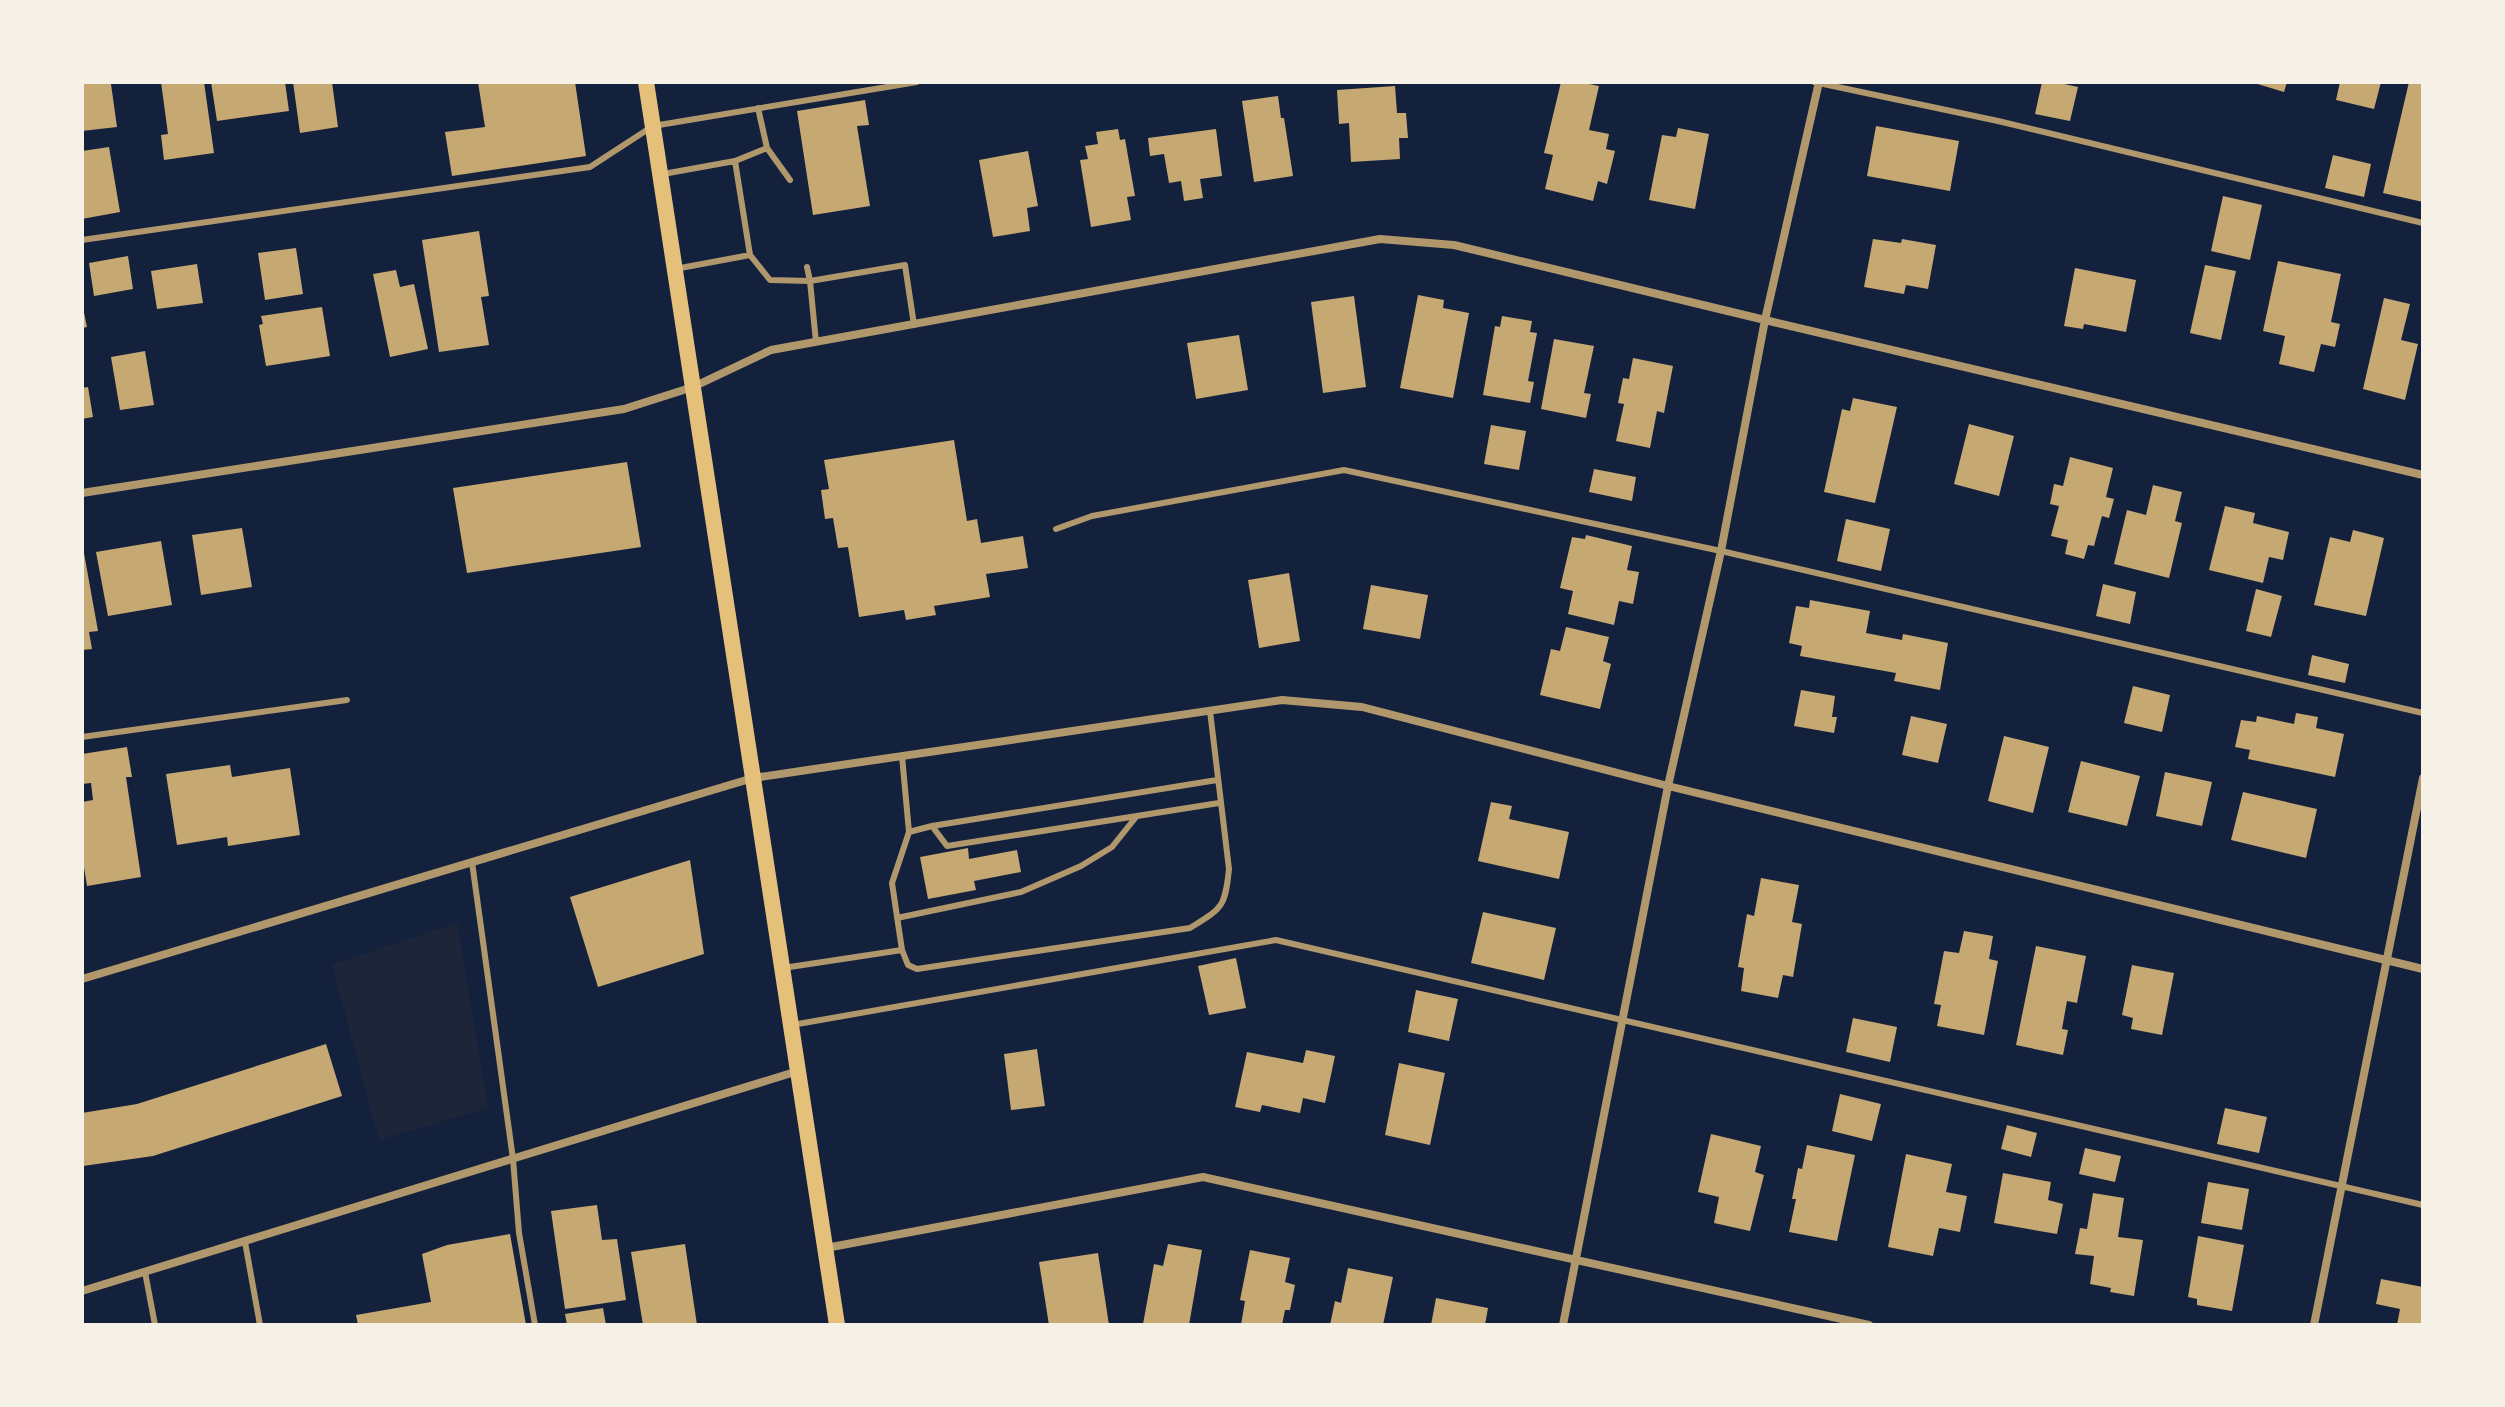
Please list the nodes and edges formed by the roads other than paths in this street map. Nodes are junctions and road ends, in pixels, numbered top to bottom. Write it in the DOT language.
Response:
graph roads {
  1 [pos="646,82"];
  2 [pos="917,82"];
  3 [pos="1817,82"];
  4 [pos="758,108"];
  5 [pos="653,126"];
  6 [pos="767,148"];
  7 [pos="735,161"];
  8 [pos="661,174"];
  9 [pos="790,180"];
  10 [pos="2423,223"];
  11 [pos="82,240"];
  12 [pos="750,255"];
  13 [pos="807,267"];
  14 [pos="675,269"];
  15 [pos="810,281"];
  16 [pos="1765,320"];
  17 [pos="914,325"];
  18 [pos="816,342"];
  19 [pos="693,387"];
  20 [pos="2423,475"];
  21 [pos="82,493"];
  22 [pos="1056,529"];
  23 [pos="1721,551"];
  24 [pos="347,700"];
  25 [pos="1210,711"];
  26 [pos="2423,713"];
  27 [pos="82,737"];
  28 [pos="902,756"];
  29 [pos="753,778"];
  30 [pos="2423,778"];
  31 [pos="1217,780"];
  32 [pos="1668,786"];
  33 [pos="1219,803"];
  34 [pos="1136,817"];
  35 [pos="932,826"];
  36 [pos="909,832"];
  37 [pos="472,862"];
  38 [pos="897,918"];
  39 [pos="902,950"];
  40 [pos="2385,961"];
  41 [pos="782,968"];
  42 [pos="2423,969"];
  43 [pos="82,979"];
  44 [pos="1622,1021"];
  45 [pos="791,1025"];
  46 [pos="798,1071"];
  47 [pos="513,1159"];
  48 [pos="2341,1186"];
  49 [pos="2423,1205"];
  50 [pos="245,1242"];
  51 [pos="825,1248"];
  52 [pos="1575,1258"];
  53 [pos="145,1272"];
  54 [pos="82,1291"];
  55 [pos="155,1325"];
  56 [pos="260,1325"];
  57 [pos="535,1325"];
  58 [pos="837,1325"];
  59 [pos="1563,1325"];
  60 [pos="1869,1325"];
  61 [pos="2314,1325"];
  1 -- 5 [label="main road"];
  2 -- 4 [label="lane"];
  3 -- 10 [label="lane"];
  3 -- 16 [label="street"];
  4 -- 5 [label="lane"];
  4 -- 6 [label="lane"];
  5 -- 8 [label="main road"];
  5 -- 11 [label="lane"];
  6 -- 7 [label="lane"];
  6 -- 9 [label="lane"];
  7 -- 8 [label="lane"];
  7 -- 12 [label="lane"];
  8 -- 14 [label="main road"];
  12 -- 14 [label="lane"];
  12 -- 15 [label="lane"];
  13 -- 15 [label="lane"];
  14 -- 19 [label="main road"];
  15 -- 17 [label="lane"];
  15 -- 18 [label="lane"];
  16 -- 17 [label="street"];
  16 -- 20 [label="street"];
  16 -- 23 [label="street"];
  17 -- 18 [label="street"];
  18 -- 19 [label="street"];
  19 -- 21 [label="street"];
  19 -- 29 [label="main road"];
  22 -- 23 [label="lane"];
  23 -- 26 [label="lane"];
  23 -- 32 [label="street"];
  24 -- 27 [label="lane"];
  25 -- 28 [label="street"];
  25 -- 31 [label="lane"];
  25 -- 32 [label="street"];
  28 -- 29 [label="street"];
  28 -- 36 [label="lane"];
  29 -- 37 [label="street"];
  29 -- 41 [label="main road"];
  30 -- 40 [label="street"];
  31 -- 33 [label="lane"];
  31 -- 35 [label="lane"];
  32 -- 40 [label="street"];
  32 -- 44 [label="street"];
  33 -- 34 [label="lane"];
  33 -- 39 [label="lane"];
  34 -- 35 [label="lane"];
  34 -- 38 [label="lane"];
  35 -- 36 [label="lane"];
  36 -- 38 [label="lane"];
  37 -- 43 [label="street"];
  37 -- 47 [label="lane"];
  38 -- 39 [label="lane"];
  39 -- 41 [label="lane"];
  40 -- 42 [label="street"];
  40 -- 48 [label="street"];
  41 -- 45 [label="main road"];
  44 -- 45 [label="lane"];
  44 -- 48 [label="lane"];
  44 -- 52 [label="street"];
  45 -- 46 [label="main road"];
  46 -- 47 [label="street"];
  46 -- 51 [label="main road"];
  47 -- 50 [label="street"];
  47 -- 57 [label="lane"];
  48 -- 49 [label="lane"];
  48 -- 61 [label="street"];
  50 -- 53 [label="street"];
  50 -- 56 [label="lane"];
  51 -- 52 [label="street"];
  51 -- 58 [label="main road"];
  52 -- 59 [label="street"];
  52 -- 60 [label="street"];
  53 -- 54 [label="street"];
  53 -- 55 [label="lane"];
}
